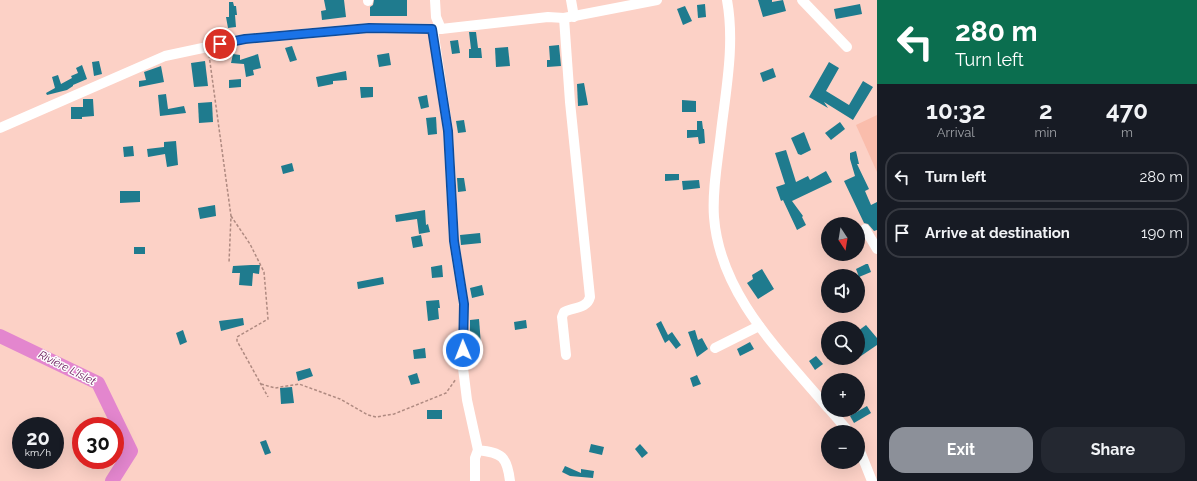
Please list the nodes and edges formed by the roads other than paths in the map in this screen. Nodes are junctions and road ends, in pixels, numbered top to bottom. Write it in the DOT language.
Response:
graph roads {
  1 [pos="435,0"];
  2 [pos="571,0"];
  3 [pos="657,0"];
  4 [pos="727,0"];
  5 [pos="802,0"];
  6 [pos="574,17"];
  7 [pos="564,18"];
  8 [pos="437,29"];
  9 [pos="846,47"];
  10 [pos="0,128"];
  11 [pos="865,229"];
  12 [pos="876,247"];
  13 [pos="759,326"];
  14 [pos="715,348"];
  15 [pos="566,355"];
  16 [pos="821,400"];
  17 [pos="836,417"];
  18 [pos="843,425"];
  19 [pos="478,450"];
  20 [pos="865,464"];
  21 [pos="475,481"];
  22 [pos="510,481"];
  23 [pos="872,481"];
  1 -- 8 [label="street"];
  2 -- 6 [label="street"];
  3 -- 6 [label="street"];
  4 -- 13 [label="street"];
  5 -- 9 [label="street"];
  6 -- 7 [label="street"];
  7 -- 8 [label="street"];
  7 -- 15 [label="street"];
  8 -- 10 [label="street"];
  8 -- 19 [label="street"];
  11 -- 12 [label="street"];
  13 -- 14 [label="street"];
  13 -- 16 [label="street"];
  17 -- 18 [label="street"];
  19 -- 21 [label="street"];
  19 -- 22 [label="street"];
  20 -- 23 [label="street"];
}
